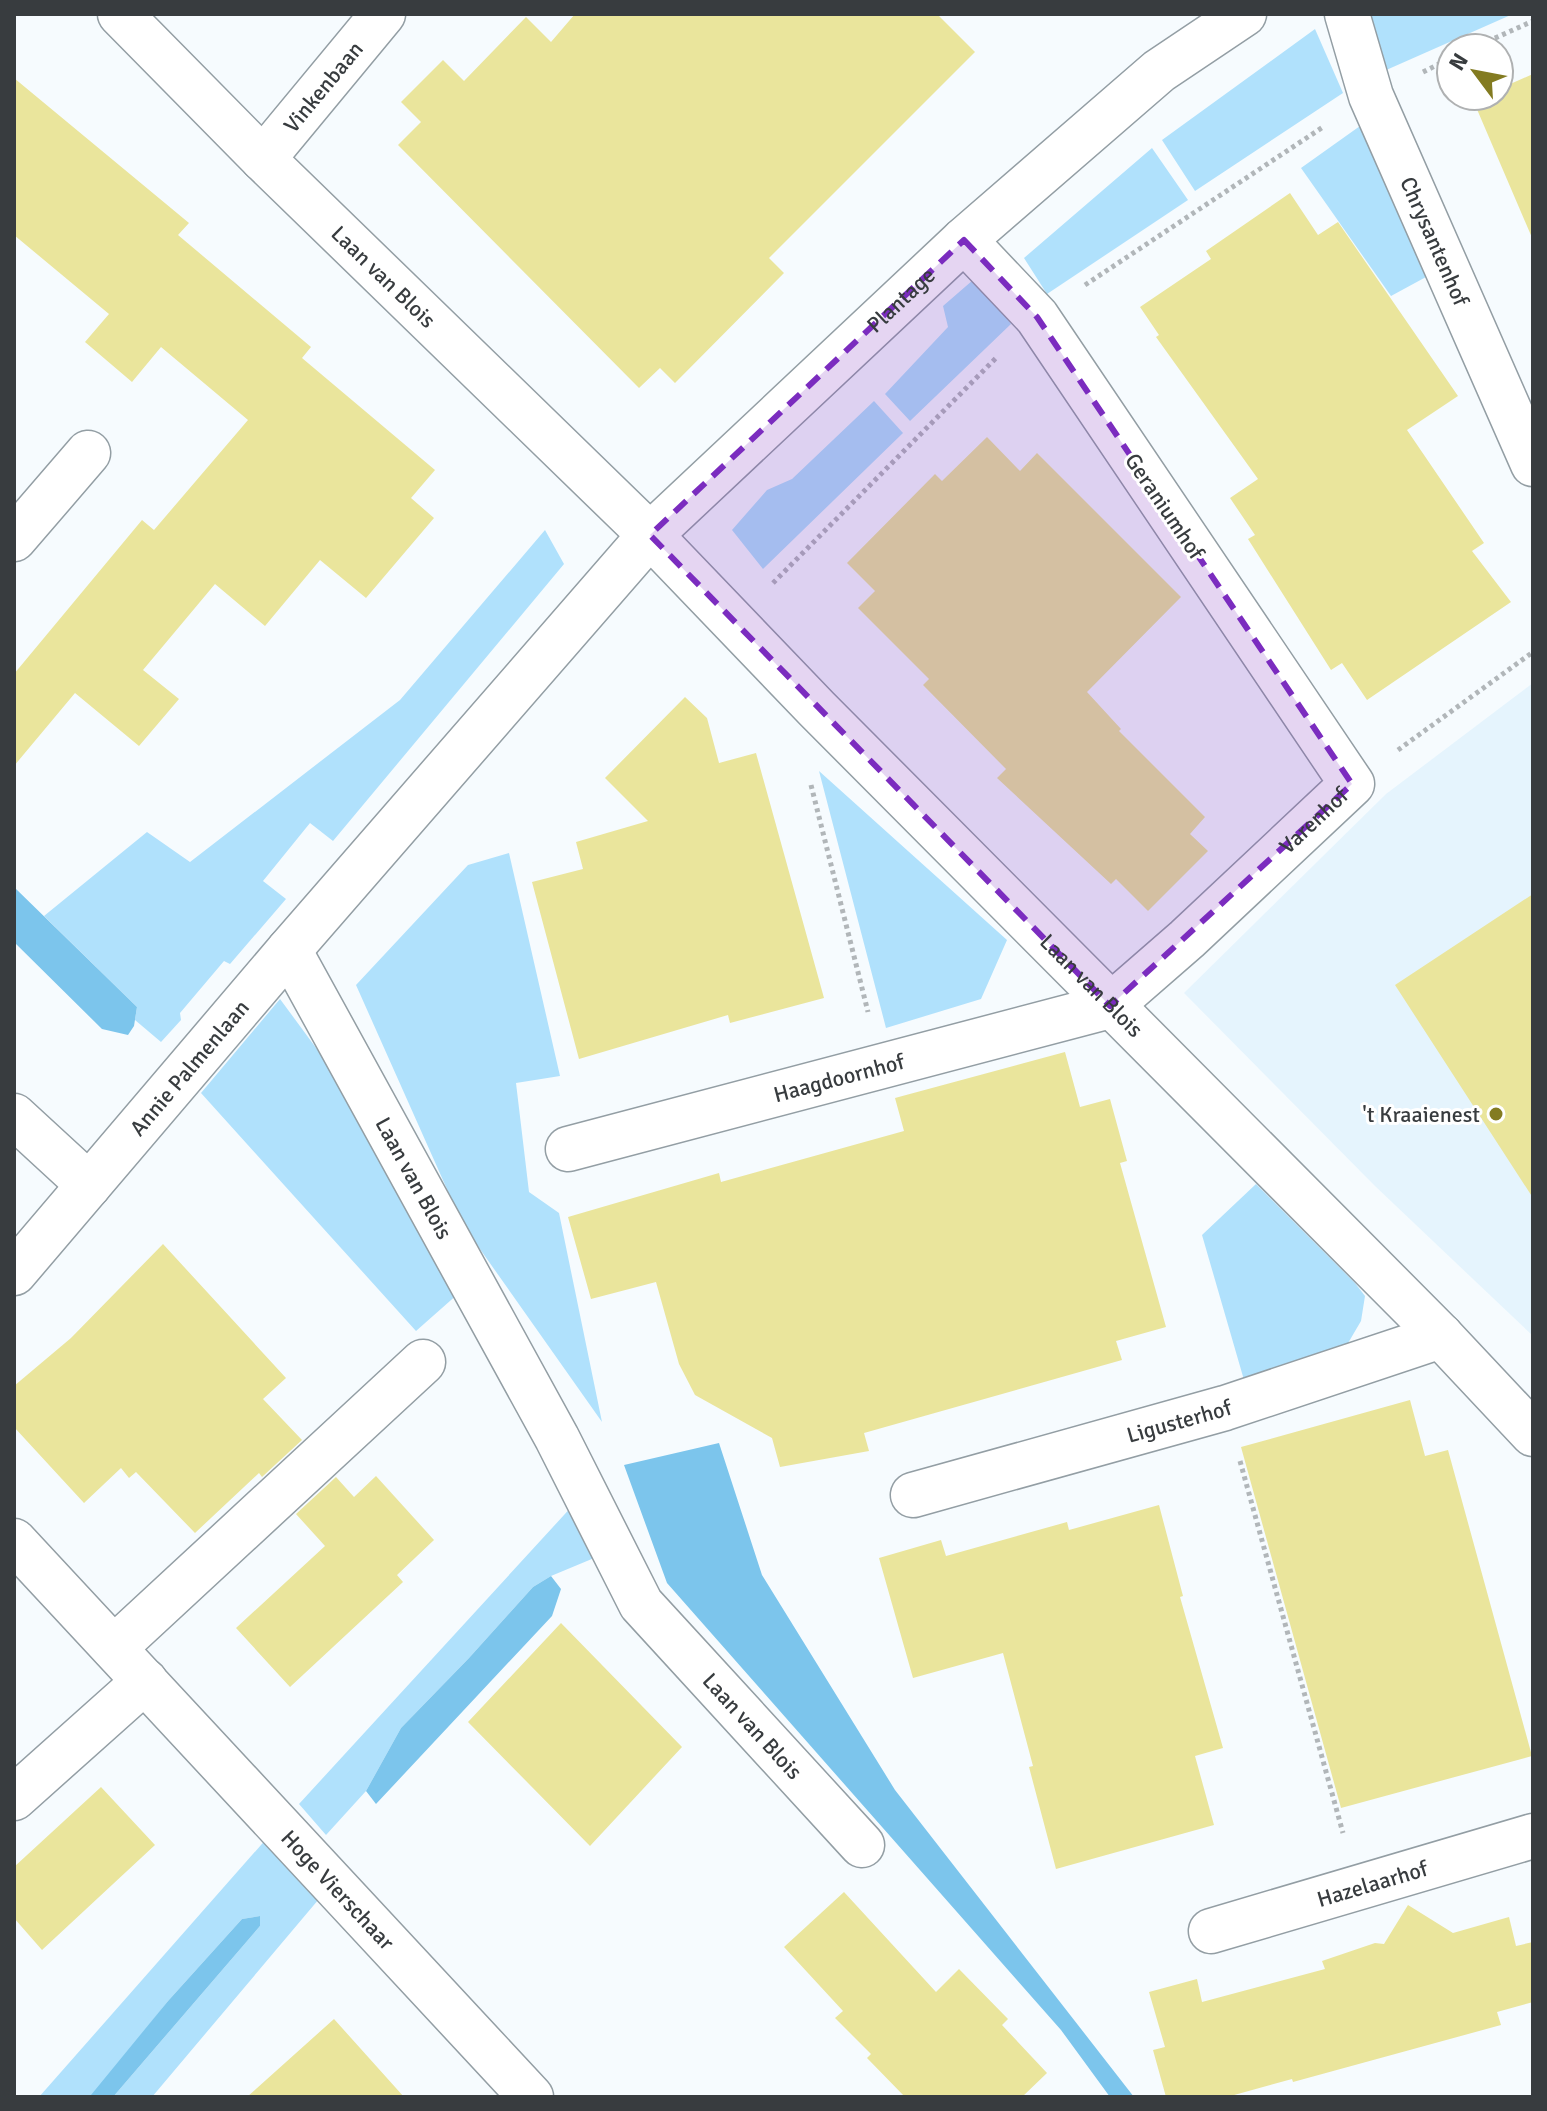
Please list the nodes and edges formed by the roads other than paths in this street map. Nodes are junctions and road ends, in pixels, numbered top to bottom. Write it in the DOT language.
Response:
graph roads {
  1 [pos="120,14"];
  2 [pos="383,14"];
  3 [pos="1202,14"];
  4 [pos="1244,14"];
  5 [pos="1347,14"];
  6 [pos="1159,71"];
  7 [pos="263,159"];
  8 [pos="964,240"];
  9 [pos="88,453"];
  10 [pos="1533,464"];
  11 [pos="650,535"];
  12 [pos="14,539"];
  13 [pos="1352,784"];
  14 [pos="289,950"];
  15 [pos="1110,1006"];
  16 [pos="14,1116"];
  17 [pos="568,1149"];
  18 [pos="89,1185"];
  19 [pos="14,1273"];
  20 [pos="1441,1336"];
  21 [pos="423,1362"];
  22 [pos="1533,1434"];
  23 [pos="913,1495"];
  24 [pos="14,1541"];
  25 [pos="114,1648"];
  26 [pos="145,1681"];
  27 [pos="14,1798"];
  28 [pos="1533,1836"];
  29 [pos="862,1845"];
  30 [pos="1211,1931"];
  31 [pos="531,2097"];
  1 -- 7 [label="street, Laan van Blois"];
  2 -- 7 [label="street, Vinkenbaan"];
  3 -- 6 [label="street, Plantage"];
  4 -- 6 [label="street, Plantage"];
  5 -- 10 [label="street, Chrysantenhof"];
  6 -- 8 [label="street, Plantage"];
  7 -- 11 [label="street, Laan van Blois"];
  8 -- 11 [label="street, Plantage"];
  8 -- 13 [label="street, Geraniumhof"];
  9 -- 12 [label="street"];
  11 -- 14 [label="street"];
  11 -- 15 [label="street, Laan van Blois"];
  13 -- 15 [label="street, Varenhof"];
  14 -- 18 [label="street, Annie Palmenlaan"];
  14 -- 29 [label="street, Laan van Blois"];
  15 -- 17 [label="street, Haagdoornhof"];
  15 -- 20 [label="street, Laan van Blois"];
  16 -- 18 [label="street"];
  18 -- 19 [label="street, Annie Palmenlaan"];
  20 -- 22 [label="street, Laan van Blois"];
  20 -- 23 [label="street, Ligusterhof"];
  21 -- 25 [label="street"];
  24 -- 25 [label="street, Hoge Vierschaar"];
  25 -- 26 [label="street, Hoge Vierschaar"];
  26 -- 27 [label="street"];
  26 -- 31 [label="street, Hoge Vierschaar"];
  28 -- 30 [label="street, Hazelaarhof"];
}
